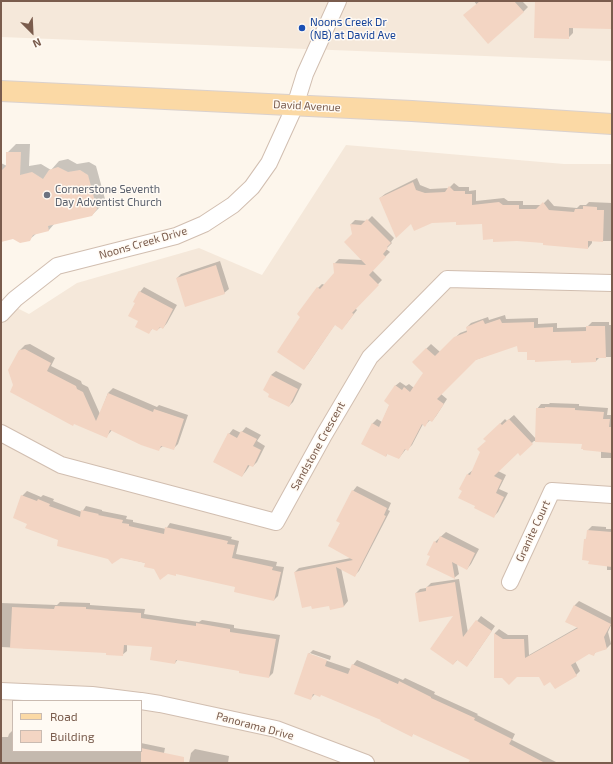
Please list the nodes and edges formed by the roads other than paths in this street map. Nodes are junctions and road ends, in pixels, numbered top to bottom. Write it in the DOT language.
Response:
graph roads {
  1 [pos="338,1"];
  2 [pos="1,90"];
  3 [pos="295,106"];
  4 [pos="612,124"];
  5 [pos="612,283"];
  6 [pos="1,314"];
  7 [pos="1,433"];
  8 [pos="612,495"];
  9 [pos="510,582"];
  10 [pos="1,691"];
  11 [pos="132,700"];
  12 [pos="142,701"];
  13 [pos="366,763"];
  1 -- 3 [label="street, Noons Creek Drive"];
  2 -- 3 [label="main road, David Avenue"];
  3 -- 4 [label="main road, David Avenue"];
  3 -- 6 [label="street, Noons Creek Drive"];
  5 -- 7 [label="street, Sandstone Crescent"];
  8 -- 9 [label="street, Granite Court"];
  10 -- 11 [label="street, Panorama Drive"];
  12 -- 13 [label="street, Panorama Drive"];
}
